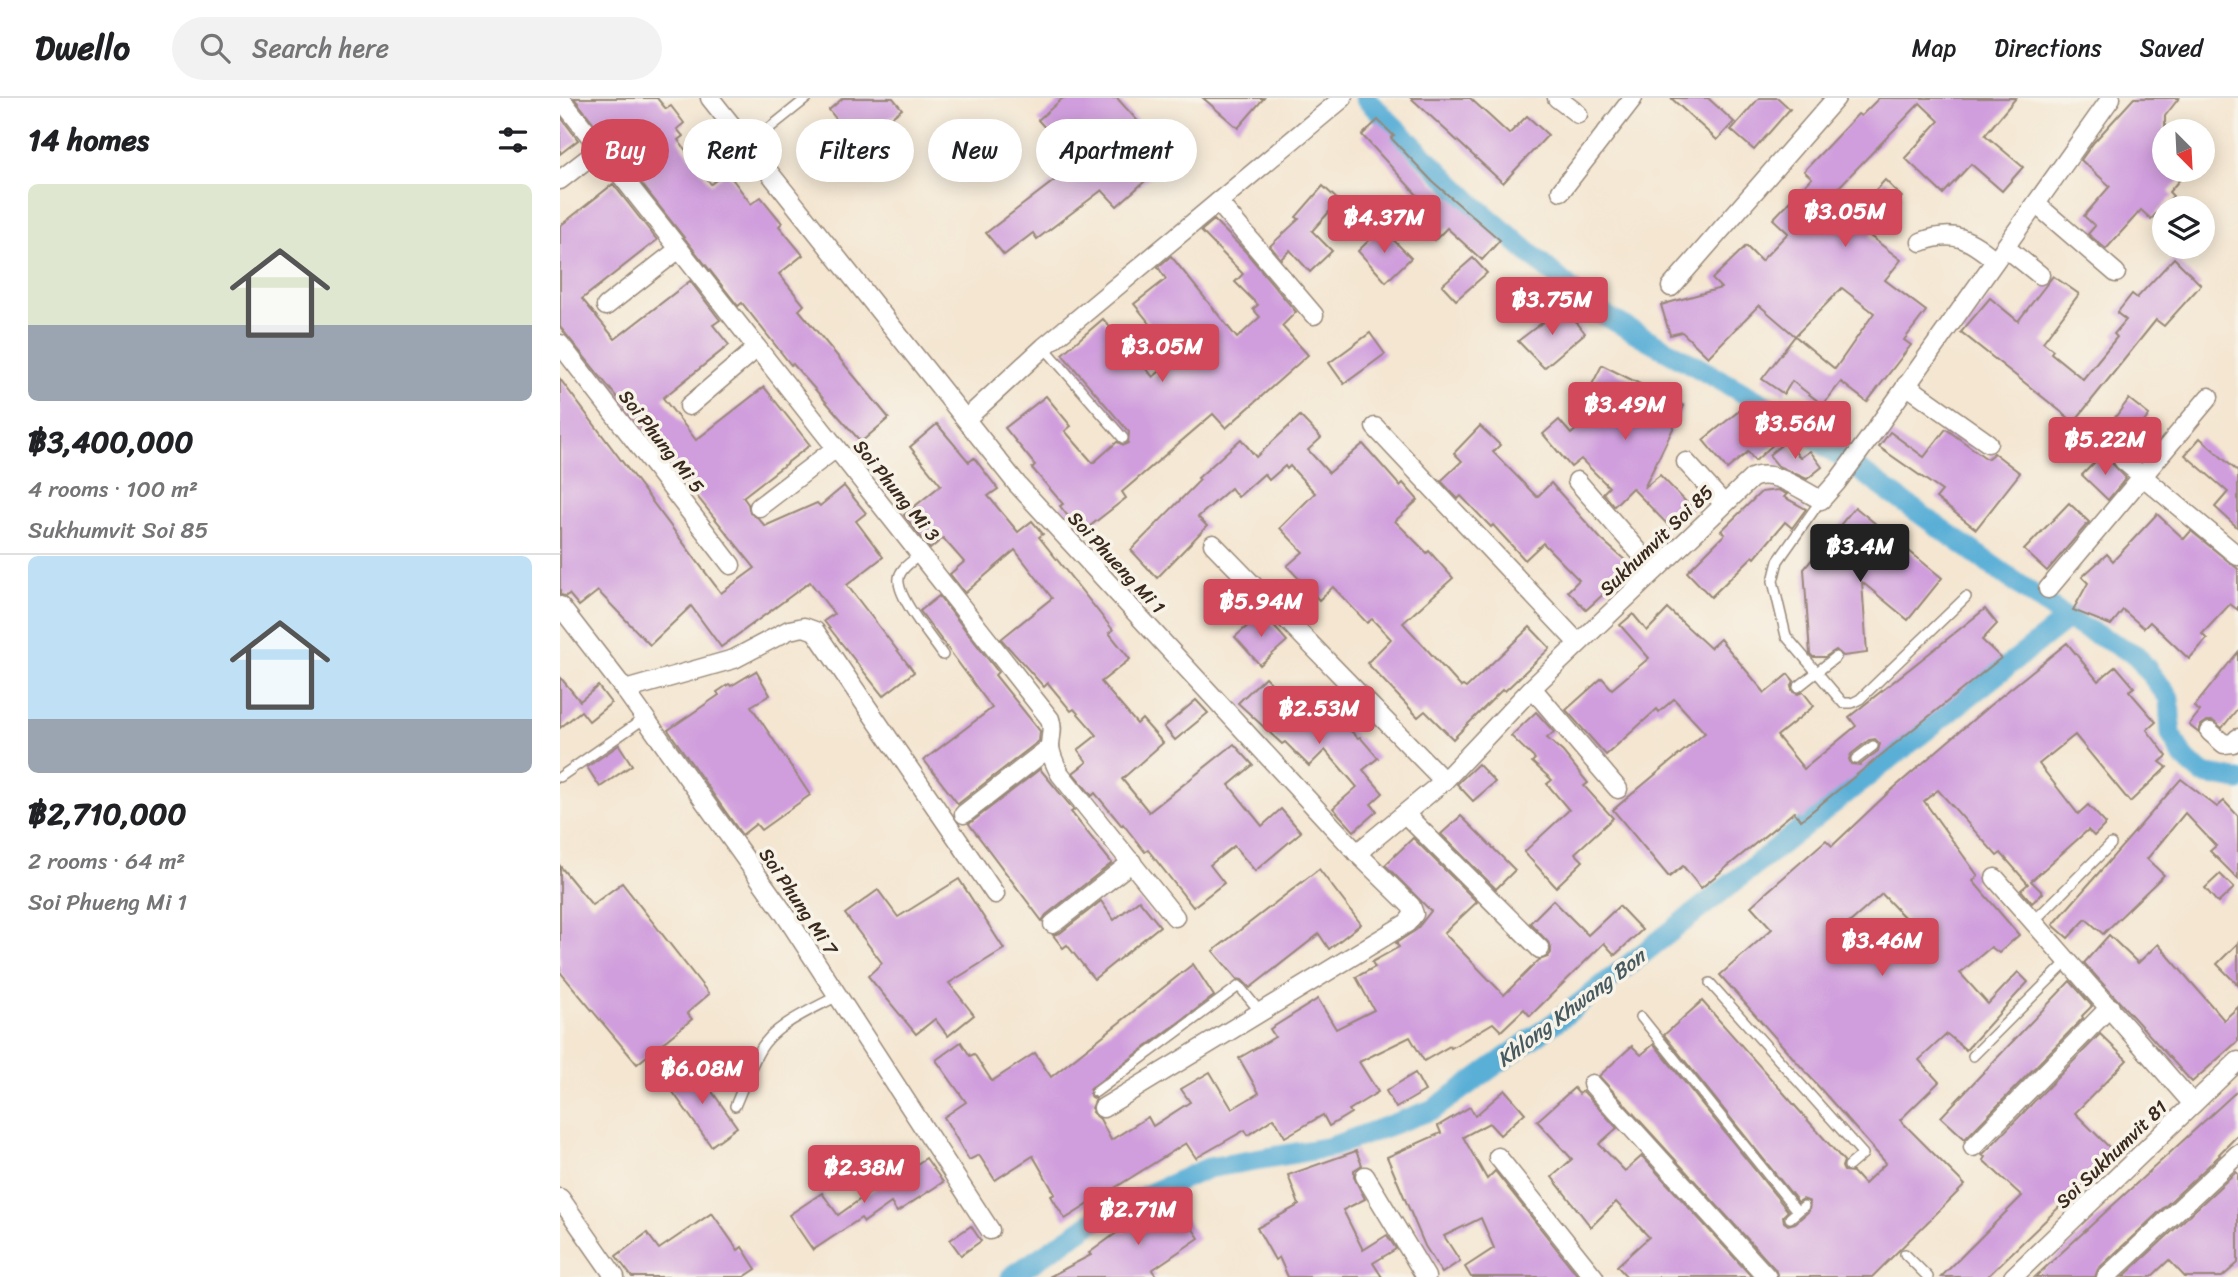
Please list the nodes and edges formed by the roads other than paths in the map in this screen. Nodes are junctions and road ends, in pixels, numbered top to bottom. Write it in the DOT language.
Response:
graph roads {
  1 [pos="560,98"];
  2 [pos="710,98"];
  3 [pos="807,98"];
  4 [pos="1343,98"];
  5 [pos="1557,98"];
  6 [pos="1633,98"];
  7 [pos="1836,98"];
  8 [pos="2111,98"];
  9 [pos="1578,114"];
  10 [pos="726,119"];
  11 [pos="781,119"];
  12 [pos="581,125"];
  13 [pos="581,164"];
  14 [pos="560,180"];
  15 [pos="626,182"];
  16 [pos="776,182"];
  17 [pos="1561,191"];
  18 [pos="1218,202"];
  19 [pos="2036,204"];
  20 [pos="1921,242"];
  21 [pos="679,249"];
  22 [pos="2000,254"];
  23 [pos="2116,273"];
  24 [pos="2040,275"];
  25 [pos="1671,287"];
  26 [pos="606,306"];
  27 [pos="1314,315"];
  28 [pos="560,344"];
  29 [pos="1044,347"];
  30 [pos="757,348"];
  31 [pos="1906,385"];
  32 [pos="2209,397"];
  33 [pos="689,406"];
  34 [pos="966,419"];
  35 [pos="1375,427"];
  36 [pos="1123,438"];
  37 [pos="1988,443"];
  38 [pos="836,448"];
  39 [pos="2123,460"];
  40 [pos="1686,462"];
  41 [pos="2144,476"];
  42 [pos="1577,481"];
  43 [pos="1821,500"];
  44 [pos="1724,504"];
  45 [pos="759,507"];
  46 [pos="1213,544"];
  47 [pos="921,554"];
  48 [pos="2238,556"];
  49 [pos="731,565"];
  50 [pos="1656,570"];
  51 [pos="2048,589"];
  52 [pos="1966,597"];
  53 [pos="560,606"];
  54 [pos="1578,643"];
  55 [pos="943,654"];
  56 [pos="1836,657"];
  57 [pos="1816,673"];
  58 [pos="1798,687"];
  59 [pos="1532,688"];
  60 [pos="625,690"];
  61 [pos="645,718"];
  62 [pos="2210,732"];
  63 [pos="2238,738"];
  64 [pos="1872,746"];
  65 [pos="1050,747"];
  66 [pos="1856,759"];
  67 [pos="560,777"];
  68 [pos="1444,781"];
  69 [pos="1618,789"];
  70 [pos="964,814"];
  71 [pos="1405,814"];
  72 [pos="2111,844"];
  73 [pos="1357,853"];
  74 [pos="1132,862"];
  75 [pos="1995,878"];
  76 [pos="995,894"];
  77 [pos="1175,917"];
  78 [pos="2033,922"];
  79 [pos="1053,924"];
  80 [pos="1540,948"];
  81 [pos="2067,962"];
  82 [pos="1710,983"];
  83 [pos="837,996"];
  84 [pos="2109,1007"];
  85 [pos="1261,1013"];
  86 [pos="1641,1017"];
  87 [pos="1973,1056"];
  88 [pos="2238,1061"];
  89 [pos="1592,1084"];
  90 [pos="1099,1100"];
  91 [pos="2193,1104"];
  92 [pos="735,1106"];
  93 [pos="1973,1147"];
  94 [pos="2238,1154"];
  95 [pos="1498,1157"];
  96 [pos="1849,1166"];
  97 [pos="1365,1176"];
  98 [pos="560,1198"];
  99 [pos="1797,1212"];
  100 [pos="990,1230"];
  101 [pos="1905,1254"];
  102 [pos="615,1277"];
  103 [pos="1426,1277"];
  104 [pos="1594,1277"];
  105 [pos="1767,1277"];
  106 [pos="1928,1277"];
  107 [pos="2013,1277"];
  108 [pos="2106,1277"];
  1 -- 12 [label="street, Soi Phung Mi 3"];
  2 -- 10 [label="street, Soi Phueng Mi 1"];
  3 -- 11 [label="lane"];
  4 -- 18 [label="street"];
  5 -- 9 [label="street"];
  6 -- 17 [label="street"];
  7 -- 25 [label="street"];
  8 -- 19 [label="street"];
  13 -- 14 [label="street"];
  15 -- 21 [label="street, Soi Phung Mi 3"];
  16 -- 34 [label="street, Soi Phueng Mi 1"];
  18 -- 27 [label="street"];
  18 -- 29 [label="street"];
  19 -- 22 [label="street"];
  19 -- 23 [label="street"];
  20 -- 22 [label="street"];
  21 -- 26 [label="street"];
  21 -- 30 [label="street, Soi Phung Mi 3"];
  22 -- 24 [label="street"];
  22 -- 31 [label="street"];
  28 -- 49 [label="street, Soi Phung Mi 5"];
  29 -- 34 [label="street"];
  29 -- 36 [label="lane"];
  30 -- 33 [label="street"];
  30 -- 38 [label="street, Soi Phung Mi 3"];
  31 -- 37 [label="street"];
  31 -- 43 [label="street"];
  32 -- 41 [label="street"];
  34 -- 73 [label="street, Soi Phueng Mi 1"];
  35 -- 54 [label="street"];
  38 -- 45 [label="street"];
  38 -- 47 [label="street, Soi Phung Mi 3"];
  39 -- 41 [label="street"];
  40 -- 44 [label="street"];
  41 -- 48 [label="street"];
  41 -- 51 [label="street"];
  42 -- 50 [label="street"];
  43 -- 44 [label="street, Sukhumvit Soi 85"];
  43 -- 57 [label="lane"];
  44 -- 50 [label="street, Sukhumvit Soi 85"];
  46 -- 68 [label="street"];
  47 -- 55 [label="lane"];
  47 -- 65 [label="street, Soi Phung Mi 3"];
  50 -- 54 [label="street, Sukhumvit Soi 85"];
  52 -- 57 [label="lane"];
  53 -- 60 [label="street, Soi Phung Mi 7"];
  54 -- 59 [label="street, Sukhumvit Soi 85"];
  56 -- 57 [label="lane"];
  57 -- 58 [label="lane"];
  59 -- 68 [label="street, Sukhumvit Soi 85"];
  59 -- 69 [label="street"];
  60 -- 61 [label="street, Soi Phung Mi 7"];
  60 -- 76 [label="street"];
  61 -- 67 [label="lane"];
  61 -- 83 [label="street, Soi Phung Mi 7"];
  62 -- 63 [label="street"];
  64 -- 66 [label="lane"];
  65 -- 70 [label="street"];
  65 -- 74 [label="street, Soi Phung Mi 3"];
  68 -- 71 [label="street, Sukhumvit Soi 85"];
  71 -- 73 [label="street, Sukhumvit Soi 85"];
  71 -- 80 [label="street"];
  72 -- 78 [label="lane"];
  73 -- 85 [label="street, Soi Phueng Mi 1"];
  74 -- 77 [label="street, Soi Phung Mi 3"];
  74 -- 79 [label="street"];
  75 -- 78 [label="street"];
  78 -- 81 [label="street"];
  81 -- 84 [label="street"];
  81 -- 87 [label="lane"];
  82 -- 96 [label="lane"];
  83 -- 92 [label="lane"];
  83 -- 100 [label="street, Soi Phung Mi 7"];
  84 -- 91 [label="street"];
  84 -- 93 [label="street"];
  85 -- 90 [label="street, Soi Phueng Mi 1"];
  85 -- 90 [label="lane"];
  86 -- 99 [label="lane"];
  88 -- 91 [label="street, Soi Sukhumvit 81"];
  89 -- 105 [label="street"];
  91 -- 107 [label="street, Soi Sukhumvit 81"];
  94 -- 108 [label="street"];
  95 -- 104 [label="street"];
  97 -- 103 [label="street"];
  98 -- 102 [label="street"];
  101 -- 106 [label="lane"];
}
